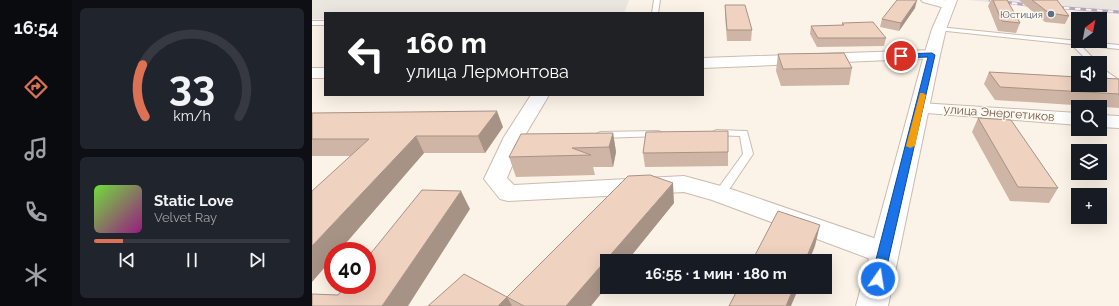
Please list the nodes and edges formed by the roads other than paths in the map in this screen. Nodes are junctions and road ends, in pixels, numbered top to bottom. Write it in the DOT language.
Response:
graph roads {
  1 [pos="657,0"];
  2 [pos="927,0"];
  3 [pos="950,3"];
  4 [pos="655,12"];
  5 [pos="312,23"];
  6 [pos="324,23"];
  7 [pos="939,29"];
  8 [pos="1071,42"];
  9 [pos="1107,46"];
  10 [pos="1119,47"];
  11 [pos="1078,48"];
  12 [pos="932,55"];
  13 [pos="1087,56"];
  14 [pos="704,63"];
  15 [pos="312,73"];
  16 [pos="324,73"];
  17 [pos="1107,75"];
  18 [pos="1107,86"];
  19 [pos="1119,86"];
  20 [pos="539,96"];
  21 [pos="920,108"];
  22 [pos="1071,119"];
  23 [pos="1107,121"];
  24 [pos="1119,122"];
  25 [pos="664,134"];
  26 [pos="704,134"];
  27 [pos="593,136"];
  28 [pos="720,194"];
  29 [pos="884,253"];
  30 [pos="872,306"];
  1 -- 4 [label="lane"];
  2 -- 3 [label="street"];
  3 -- 7 [label="street"];
  5 -- 6 [label="lane"];
  7 -- 8 [label="lane"];
  7 -- 12 [label="street"];
  9 -- 10 [label="lane"];
  11 -- 13 [label="lane"];
  12 -- 14 [label="street"];
  12 -- 21 [label="street"];
  15 -- 16 [label="street"];
  17 -- 19 [label="lane"];
  18 -- 19 [label="lane"];
  20 -- 28 [label="street"];
  21 -- 22 [label="street, улица Энергетиков"];
  21 -- 29 [label="street"];
  23 -- 24 [label="street"];
  25 -- 27 [label="lane"];
  26 -- 28 [label="lane"];
  28 -- 29 [label="street"];
  29 -- 30 [label="street"];
}
